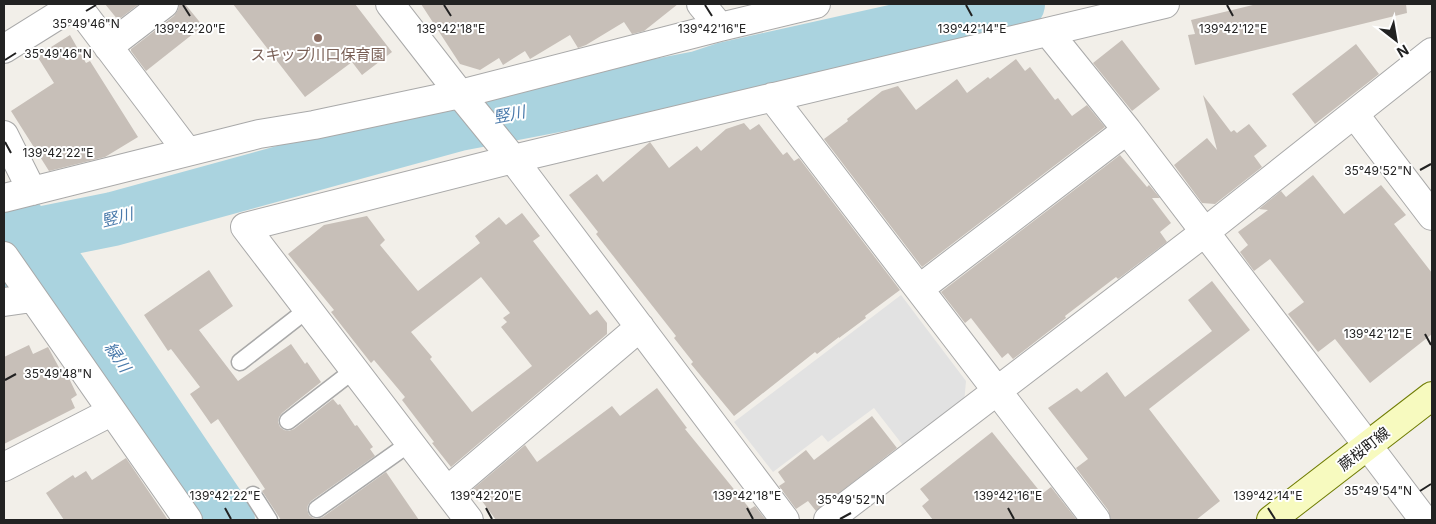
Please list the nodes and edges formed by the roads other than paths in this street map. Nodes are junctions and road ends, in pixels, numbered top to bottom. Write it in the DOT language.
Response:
graph roads {
  1 [pos="76,4"];
  2 [pos="164,4"];
  3 [pos="390,4"];
  4 [pos="701,4"];
  5 [pos="816,4"];
  6 [pos="1165,4"];
  7 [pos="720,27"];
  8 [pos="1048,32"];
  9 [pos="108,47"];
  10 [pos="4,49"];
  11 [pos="1432,52"];
  12 [pos="460,94"];
  13 [pos="772,97"];
  14 [pos="1355,115"];
  15 [pos="1128,130"];
  16 [pos="4,135"];
  17 [pos="187,151"];
  18 [pos="513,158"];
  19 [pos="16,195"];
  20 [pos="1432,216"];
  21 [pos="1205,232"];
  22 [pos="4,256"];
  23 [pos="919,289"];
  24 [pos="32,298"];
  25 [pos="4,302"];
  26 [pos="308,309"];
  27 [pos="640,327"];
  28 [pos="240,362"];
  29 [pos="354,370"];
  30 [pos="997,392"];
  31 [pos="1432,396"];
  32 [pos="111,412"];
  33 [pos="288,421"];
  34 [pos="410,443"];
  35 [pos="1368,446"];
  36 [pos="4,467"];
  37 [pos="447,492"];
  38 [pos="253,495"];
  39 [pos="317,509"];
  40 [pos="188,520"];
  41 [pos="269,520"];
  42 [pos="469,520"];
  43 [pos="786,520"];
  44 [pos="828,520"];
  45 [pos="1096,520"];
  46 [pos="1271,520"];
  47 [pos="1424,520"];
  1 -- 9 [label="street"];
  1 -- 10 [label="street"];
  2 -- 9 [label="street"];
  3 -- 12 [label="street"];
  4 -- 7 [label="street"];
  5 -- 7 [label="street"];
  6 -- 8 [label="street"];
  7 -- 12 [label="street"];
  8 -- 13 [label="street"];
  8 -- 15 [label="street"];
  9 -- 17 [label="street"];
  11 -- 14 [label="street"];
  12 -- 17 [label="street"];
  12 -- 18 [label="street"];
  13 -- 18 [label="street"];
  13 -- 23 [label="street"];
  14 -- 20 [label="street"];
  14 -- 21 [label="street"];
  15 -- 21 [label="street"];
  15 -- 23 [label="street"];
  16 -- 19 [label="street"];
  17 -- 19 [label="street"];
  18 -- 26 [label="street"];
  18 -- 27 [label="street"];
  21 -- 30 [label="street"];
  21 -- 35 [label="street"];
  22 -- 24 [label="street"];
  23 -- 30 [label="street"];
  24 -- 25 [label="street"];
  24 -- 32 [label="street"];
  26 -- 28 [label="lane"];
  26 -- 29 [label="street"];
  27 -- 37 [label="street"];
  27 -- 43 [label="street"];
  29 -- 33 [label="lane"];
  29 -- 34 [label="street"];
  30 -- 44 [label="street"];
  30 -- 45 [label="street"];
  31 -- 35 [label="main road, 蕨桜町線"];
  32 -- 36 [label="street"];
  32 -- 40 [label="street"];
  34 -- 37 [label="street"];
  34 -- 39 [label="lane"];
  35 -- 46 [label="main road, 蕨桜町線"];
  35 -- 47 [label="street"];
  37 -- 42 [label="street"];
  38 -- 41 [label="lane"];
}
